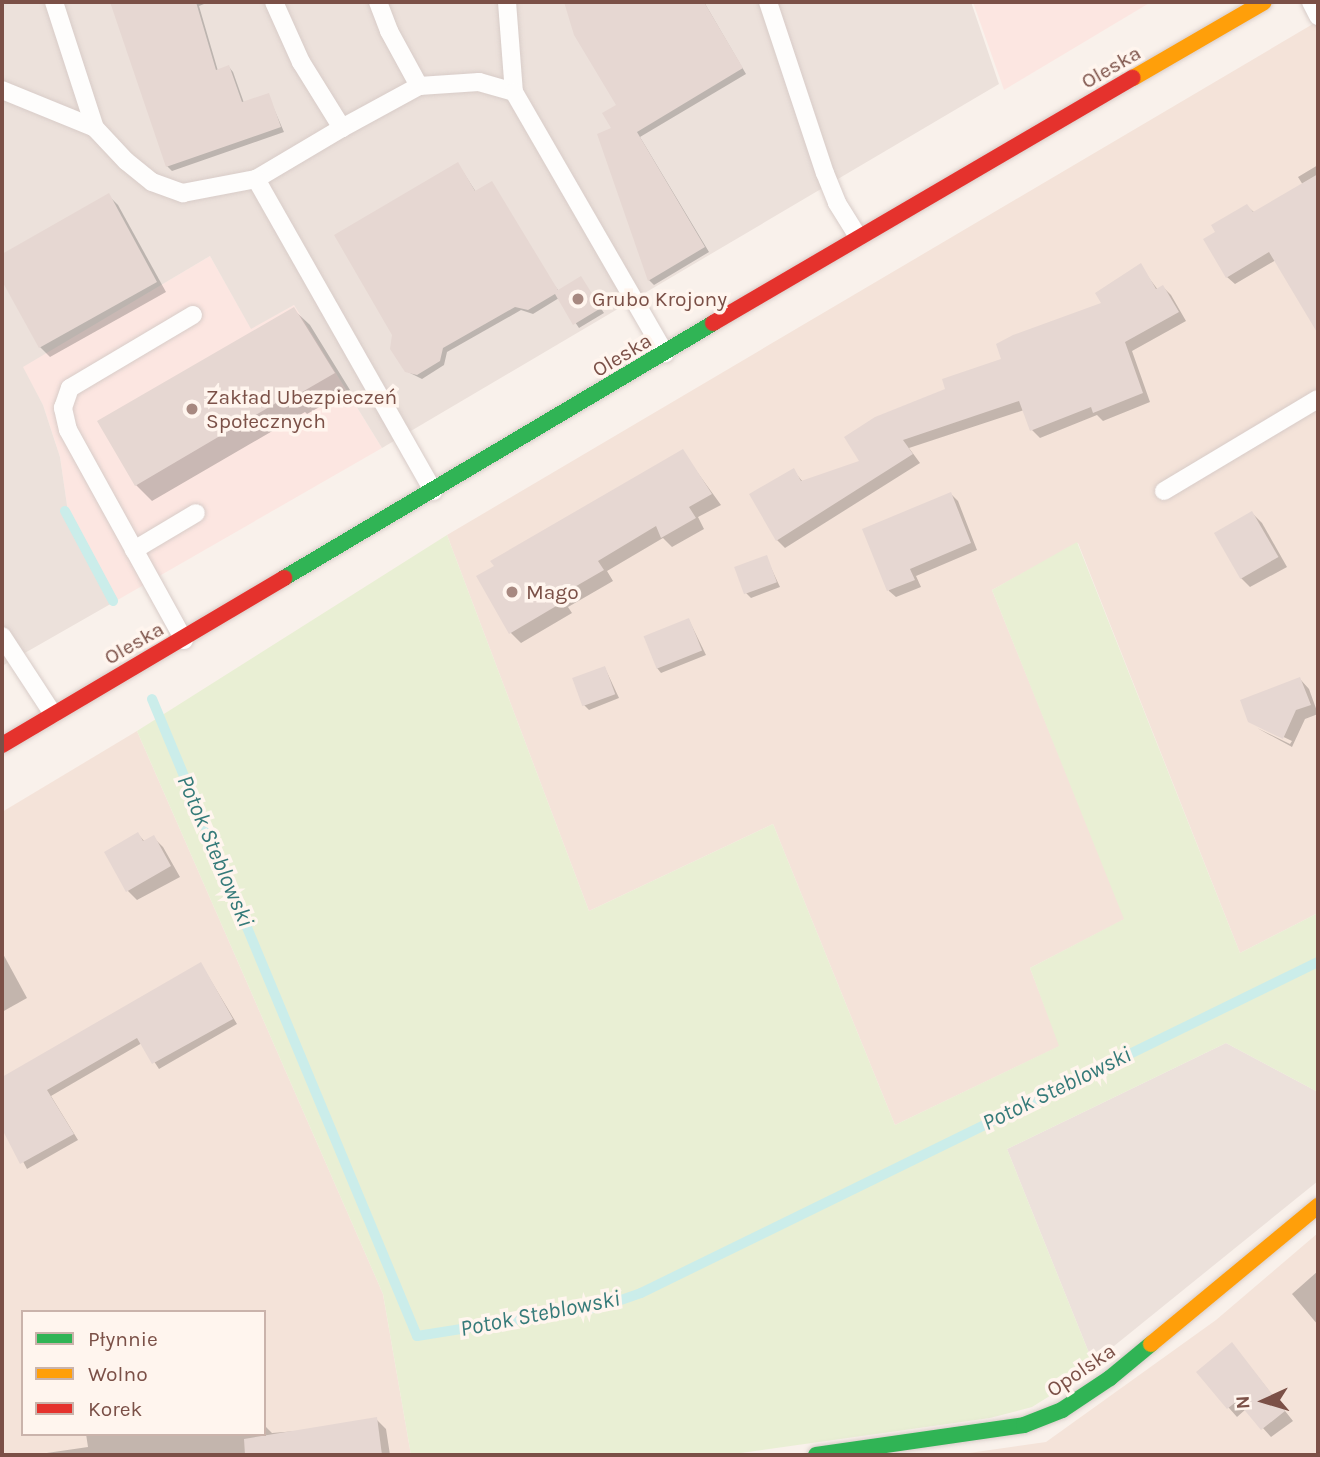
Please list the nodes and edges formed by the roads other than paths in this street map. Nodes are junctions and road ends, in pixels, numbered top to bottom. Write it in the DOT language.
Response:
graph roads {
  1 [pos="54,2"];
  2 [pos="274,2"];
  3 [pos="379,2"];
  4 [pos="507,2"];
  5 [pos="768,2"];
  6 [pos="1264,2"];
  7 [pos="1311,2"];
  8 [pos="1318,16"];
  9 [pos="419,86"];
  10 [pos="2,90"];
  11 [pos="514,92"];
  12 [pos="95,128"];
  13 [pos="342,128"];
  14 [pos="256,179"];
  15 [pos="858,237"];
  16 [pos="193,315"];
  17 [pos="665,354"];
  18 [pos="1318,399"];
  19 [pos="433,491"];
  20 [pos="1164,491"];
  21 [pos="196,513"];
  22 [pos="134,550"];
  23 [pos="2,636"];
  24 [pos="184,640"];
  25 [pos="53,714"];
  26 [pos="2,745"];
  27 [pos="1318,1206"];
  28 [pos="816,1455"];
  1 -- 12 [label="lane"];
  2 -- 13 [label="lane"];
  3 -- 9 [label="lane"];
  4 -- 11 [label="lane"];
  5 -- 15 [label="lane"];
  6 -- 15 [label="street, Oleska"];
  7 -- 8 [label="lane"];
  9 -- 11 [label="lane"];
  9 -- 13 [label="lane"];
  10 -- 12 [label="lane"];
  11 -- 17 [label="lane"];
  12 -- 14 [label="lane"];
  13 -- 14 [label="lane"];
  14 -- 19 [label="lane"];
  15 -- 17 [label="street, Oleska"];
  16 -- 22 [label="lane"];
  17 -- 19 [label="street, Oleska"];
  18 -- 20 [label="lane"];
  19 -- 24 [label="street, Oleska"];
  21 -- 22 [label="lane"];
  22 -- 24 [label="lane"];
  23 -- 25 [label="lane"];
  24 -- 25 [label="street, Oleska"];
  25 -- 26 [label="street, Oleska"];
  27 -- 28 [label="street, Opolska"];
}
